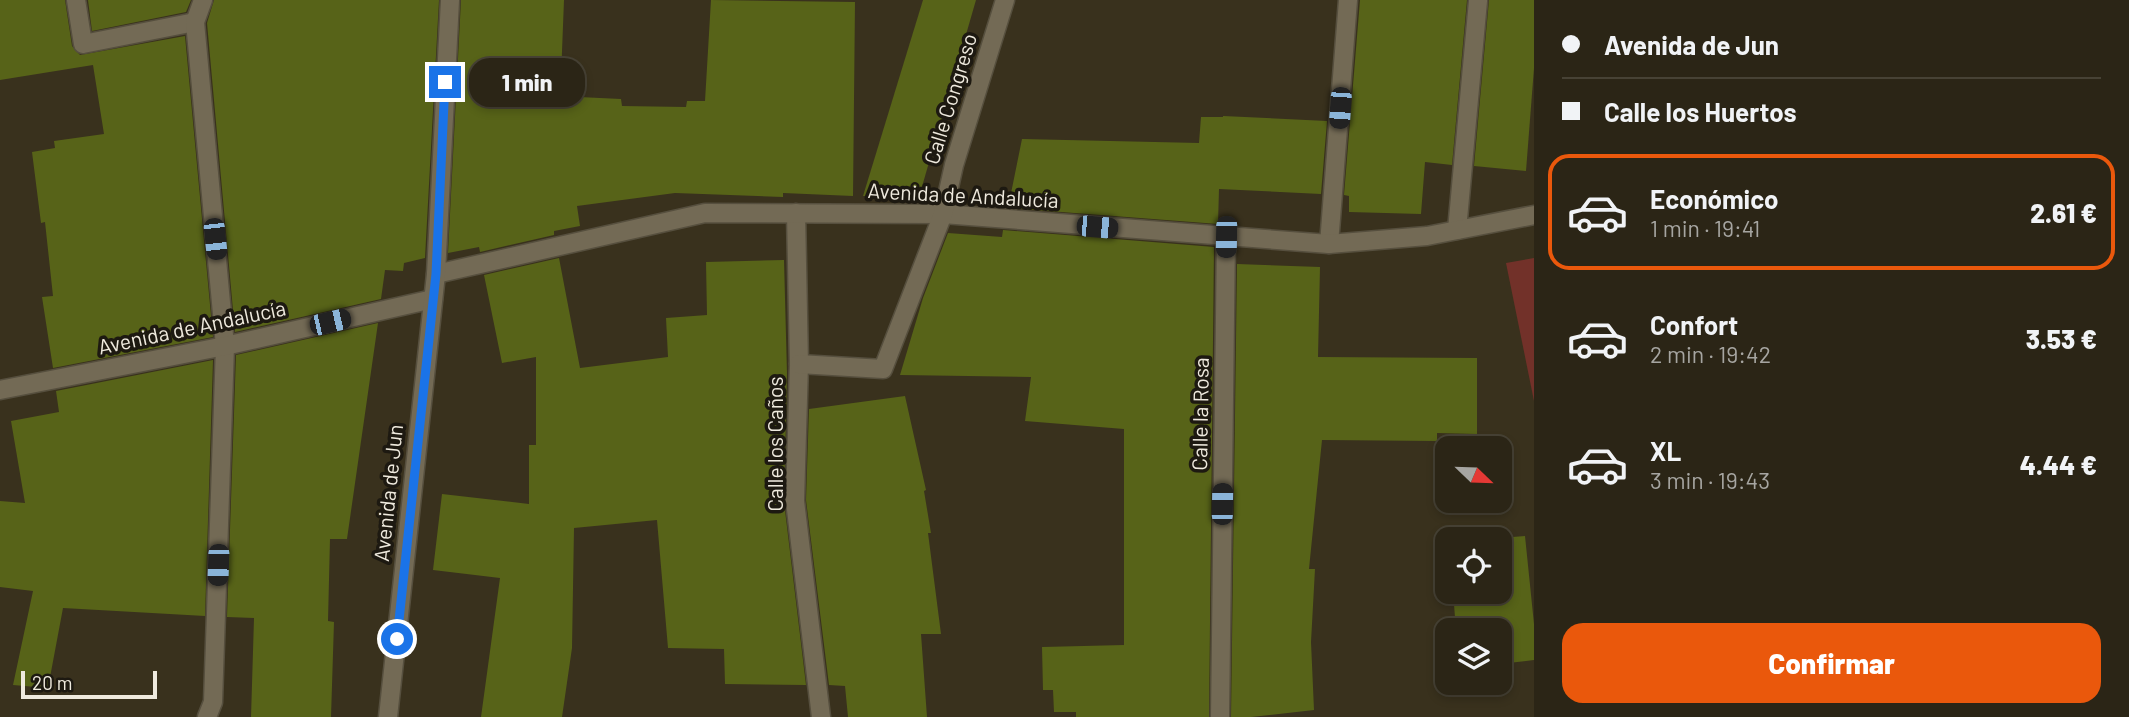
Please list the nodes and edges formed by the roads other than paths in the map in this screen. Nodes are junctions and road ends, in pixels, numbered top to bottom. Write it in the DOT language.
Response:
graph roads {
  1 [pos="76,0"];
  2 [pos="203,0"];
  3 [pos="450,0"];
  4 [pos="1005,0"];
  5 [pos="1348,0"];
  6 [pos="1478,1"];
  7 [pos="195,23"];
  8 [pos="796,213"];
  9 [pos="943,214"];
  10 [pos="1534,215"];
  11 [pos="1457,230"];
  12 [pos="1226,237"];
  13 [pos="1329,244"];
  14 [pos="436,274"];
  15 [pos="433,299"];
  16 [pos="225,346"];
  17 [pos="799,364"];
  18 [pos="0,390"];
  19 [pos="207,717"];
  20 [pos="388,717"];
  21 [pos="821,717"];
  22 [pos="1220,717"];
  1 -- 7 [label="street"];
  2 -- 7 [label="street"];
  3 -- 14 [label="street, Avenida de Jun"];
  4 -- 9 [label="street, Calle Congreso"];
  5 -- 13 [label="street"];
  6 -- 11 [label="street"];
  7 -- 16 [label="street"];
  8 -- 9 [label="street, Avenida de Andalucía"];
  8 -- 14 [label="street, Avenida de Andalucía"];
  8 -- 17 [label="street, Calle los Caños"];
  9 -- 12 [label="street, Avenida de Andalucía"];
  9 -- 17 [label="street, Calle Congreso"];
  10 -- 11 [label="street, Avenida de Andalucía"];
  11 -- 13 [label="street, Avenida de Andalucía"];
  12 -- 13 [label="street, Avenida de Andalucía"];
  12 -- 22 [label="street, Calle la Rosa"];
  14 -- 15 [label="street, Avenida de Jun"];
  15 -- 16 [label="street, Avenida de Andalucía"];
  15 -- 20 [label="street, Avenida de Jun"];
  16 -- 18 [label="street, Avenida de Andalucía"];
  16 -- 19 [label="street"];
  17 -- 21 [label="street, Calle los Caños"];
}
